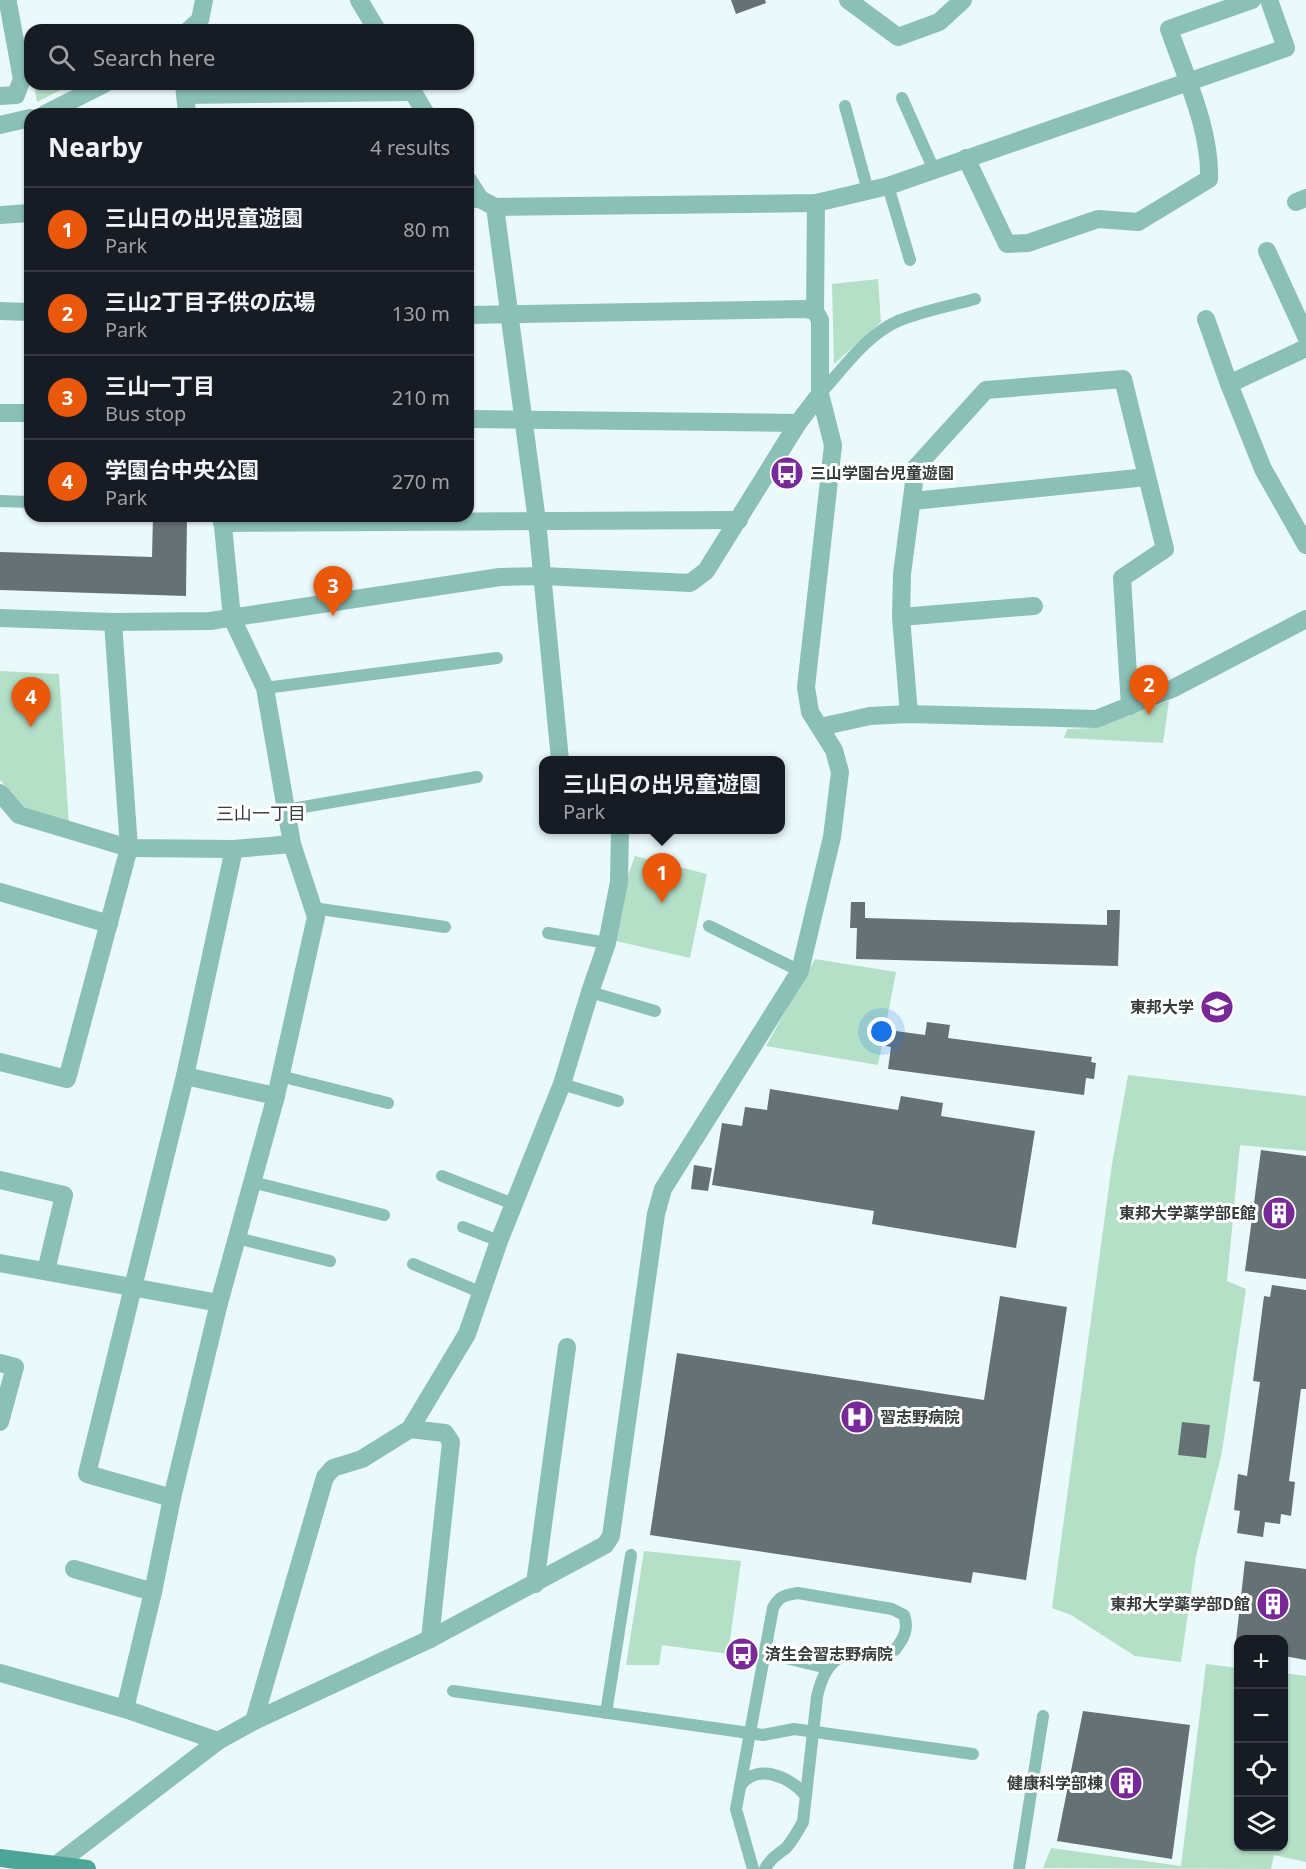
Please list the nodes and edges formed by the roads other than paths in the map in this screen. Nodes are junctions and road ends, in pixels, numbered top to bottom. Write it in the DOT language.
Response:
graph roads {
  1 [pos="205,0"];
  2 [pos="359,0"];
  3 [pos="848,0"];
  4 [pos="963,0"];
  5 [pos="1252,0"];
  6 [pos="1269,0"];
  7 [pos="10,2"];
  8 [pos="196,24"];
  9 [pos="373,24"];
  10 [pos="1187,83"];
  11 [pos="92,90"];
  12 [pos="184,90"];
  13 [pos="411,90"];
  14 [pos="0,96"];
  15 [pos="902,98"];
  16 [pos="845,106"];
  17 [pos="57,108"];
  18 [pos="186,108"];
  19 [pos="422,108"];
  20 [pos="24,119"];
  21 [pos="0,124"];
  22 [pos="966,158"];
  23 [pos="934,170"];
  24 [pos="888,186"];
  25 [pos="868,191"];
  26 [pos="481,202"];
  27 [pos="816,203"];
  28 [pos="24,213"];
  29 [pos="0,215"];
  30 [pos="1267,251"];
  31 [pos="910,260"];
  32 [pos="975,299"];
  33 [pos="0,311"];
  34 [pos="815,311"];
  35 [pos="24,312"];
  36 [pos="508,314"];
  37 [pos="474,315"];
  38 [pos="1206,319"];
  39 [pos="1306,336"];
  40 [pos="1306,348"];
  41 [pos="1229,384"];
  42 [pos="820,394"];
  43 [pos="0,413"];
  44 [pos="24,413"];
  45 [pos="474,419"];
  46 [pos="523,419"];
  47 [pos="798,423"];
  48 [pos="1147,477"];
  49 [pos="0,501"];
  50 [pos="913,501"];
  51 [pos="24,502"];
  52 [pos="739,520"];
  53 [pos="474,521"];
  54 [pos="537,521"];
  55 [pos="222,522"];
  56 [pos="1306,545"];
  57 [pos="543,576"];
  58 [pos="1034,606"];
  59 [pos="902,617"];
  60 [pos="0,618"];
  61 [pos="232,618"];
  62 [pos="1306,619"];
  63 [pos="113,622"];
  64 [pos="497,658"];
  65 [pos="265,688"];
  66 [pos="1130,706"];
  67 [pos="909,714"];
  68 [pos="820,727"];
  69 [pos="561,756"];
  70 [pos="477,777"];
  71 [pos="0,793"];
  72 [pos="286,810"];
  73 [pos="620,834"];
  74 [pos="292,844"];
  75 [pos="129,848"];
  76 [pos="234,849"];
  77 [pos="0,892"];
  78 [pos="313,908"];
  79 [pos="109,924"];
  80 [pos="709,926"];
  81 [pos="445,927"];
  82 [pos="548,933"];
  83 [pos="607,943"];
  84 [pos="800,971"];
  85 [pos="590,992"];
  86 [pos="655,1011"];
  87 [pos="0,1062"];
  88 [pos="185,1076"];
  89 [pos="280,1076"];
  90 [pos="562,1084"];
  91 [pos="276,1096"];
  92 [pos="618,1101"];
  93 [pos="388,1103"];
  94 [pos="442,1176"];
  95 [pos="0,1180"];
  96 [pos="252,1182"];
  97 [pos="513,1204"];
  98 [pos="384,1215"];
  99 [pos="463,1227"];
  100 [pos="237,1238"];
  101 [pos="499,1241"];
  102 [pos="330,1261"];
  103 [pos="0,1263"];
  104 [pos="413,1264"];
  105 [pos="46,1271"];
  106 [pos="134,1286"];
  107 [pos="480,1292"];
  108 [pos="219,1303"];
  109 [pos="567,1347"];
  110 [pos="0,1363"];
  111 [pos="0,1422"];
  112 [pos="410,1429"];
  113 [pos="172,1498"];
  114 [pos="632,1555"];
  115 [pos="74,1569"];
  116 [pos="536,1584"];
  117 [pos="153,1592"];
  118 [pos="430,1639"];
  119 [pos="765,1653"];
  120 [pos="827,1668"];
  121 [pos="0,1673"];
  122 [pos="453,1691"];
  123 [pos="125,1709"];
  124 [pos="606,1713"];
  125 [pos="1043,1716"];
  126 [pos="254,1721"];
  127 [pos="813,1731"];
  128 [pos="751,1732"];
  129 [pos="218,1741"];
  130 [pos="973,1754"];
  131 [pos="739,1787"];
  132 [pos="806,1796"];
  133 [pos="0,1858"];
  134 [pos="56,1865"];
  135 [pos="87,1869"];
  136 [pos="753,1869"];
  137 [pos="765,1869"];
  138 [pos="1019,1869"];
  1 -- 8 [label="street"];
  2 -- 9 [label="street"];
  3 -- 4 [label="street"];
  5 -- 10 [label="street"];
  6 -- 10 [label="street"];
  7 -- 14 [label="street"];
  10 -- 22 [label="street"];
  10 -- 22 [label="street"];
  11 -- 17 [label="street"];
  12 -- 18 [label="street"];
  13 -- 19 [label="street"];
  15 -- 23 [label="lane"];
  16 -- 25 [label="lane"];
  20 -- 21 [label="street"];
  22 -- 23 [label="street"];
  23 -- 24 [label="street"];
  24 -- 25 [label="street"];
  24 -- 31 [label="lane"];
  25 -- 27 [label="street"];
  26 -- 27 [label="street"];
  26 -- 36 [label="street"];
  27 -- 34 [label="street"];
  28 -- 29 [label="street"];
  30 -- 39 [label="street"];
  32 -- 42 [label="lane"];
  33 -- 35 [label="street"];
  34 -- 36 [label="street"];
  34 -- 42 [label="street"];
  36 -- 37 [label="street"];
  36 -- 46 [label="street"];
  38 -- 41 [label="street"];
  40 -- 41 [label="street"];
  41 -- 56 [label="street"];
  42 -- 47 [label="street"];
  42 -- 68 [label="street"];
  43 -- 44 [label="street"];
  45 -- 46 [label="street"];
  46 -- 47 [label="street"];
  46 -- 54 [label="street"];
  47 -- 52 [label="street"];
  48 -- 50 [label="street"];
  48 -- 50 [label="street"];
  48 -- 66 [label="street"];
  49 -- 51 [label="lane"];
  50 -- 59 [label="street"];
  52 -- 54 [label="street"];
  52 -- 57 [label="street"];
  53 -- 54 [label="street"];
  54 -- 57 [label="street"];
  55 -- 61 [label="street"];
  57 -- 61 [label="street"];
  57 -- 69 [label="street"];
  58 -- 59 [label="street"];
  59 -- 67 [label="street"];
  60 -- 63 [label="street"];
  61 -- 63 [label="street"];
  61 -- 65 [label="street"];
  62 -- 66 [label="street"];
  63 -- 75 [label="street"];
  64 -- 65 [label="lane"];
  65 -- 72 [label="street"];
  66 -- 67 [label="street"];
  67 -- 68 [label="street"];
  68 -- 84 [label="street"];
  70 -- 72 [label="lane"];
  71 -- 75 [label="street"];
  72 -- 74 [label="street"];
  73 -- 83 [label="street"];
  74 -- 76 [label="street"];
  74 -- 78 [label="street"];
  75 -- 76 [label="street"];
  75 -- 79 [label="street"];
  76 -- 88 [label="street"];
  77 -- 79 [label="street"];
  78 -- 81 [label="lane"];
  78 -- 89 [label="street"];
  79 -- 87 [label="street"];
  80 -- 84 [label="lane"];
  82 -- 83 [label="lane"];
  83 -- 85 [label="street"];
  84 -- 116 [label="street"];
  85 -- 86 [label="lane"];
  85 -- 90 [label="street"];
  88 -- 91 [label="street"];
  88 -- 106 [label="street"];
  89 -- 91 [label="street"];
  89 -- 93 [label="lane"];
  90 -- 92 [label="lane"];
  90 -- 97 [label="street"];
  91 -- 96 [label="street"];
  94 -- 97 [label="lane"];
  95 -- 105 [label="street"];
  96 -- 98 [label="lane"];
  96 -- 100 [label="street"];
  97 -- 101 [label="street"];
  99 -- 101 [label="lane"];
  100 -- 102 [label="lane"];
  100 -- 108 [label="street"];
  101 -- 107 [label="street"];
  103 -- 105 [label="street"];
  104 -- 107 [label="lane"];
  105 -- 106 [label="street"];
  106 -- 108 [label="street"];
  106 -- 113 [label="street"];
  107 -- 112 [label="street"];
  108 -- 113 [label="street"];
  109 -- 116 [label="street"];
  110 -- 111 [label="street"];
  112 -- 118 [label="street"];
  112 -- 126 [label="street"];
  113 -- 117 [label="street"];
  114 -- 124 [label="lane"];
  115 -- 117 [label="street"];
  116 -- 118 [label="street"];
  117 -- 123 [label="street"];
  118 -- 126 [label="street"];
  119 -- 120 [label="lane"];
  119 -- 120 [label="lane"];
  119 -- 128 [label="lane"];
  120 -- 127 [label="lane"];
  121 -- 123 [label="street"];
  122 -- 124 [label="lane"];
  123 -- 129 [label="street"];
  124 -- 128 [label="lane"];
  125 -- 138 [label="lane"];
  126 -- 129 [label="street"];
  127 -- 128 [label="lane"];
  127 -- 130 [label="lane"];
  127 -- 132 [label="lane"];
  128 -- 131 [label="lane"];
  129 -- 134 [label="street"];
  131 -- 132 [label="lane"];
  131 -- 136 [label="lane"];
  132 -- 137 [label="lane"];
  133 -- 134 [label="street"];
  134 -- 135 [label="street"];
}
